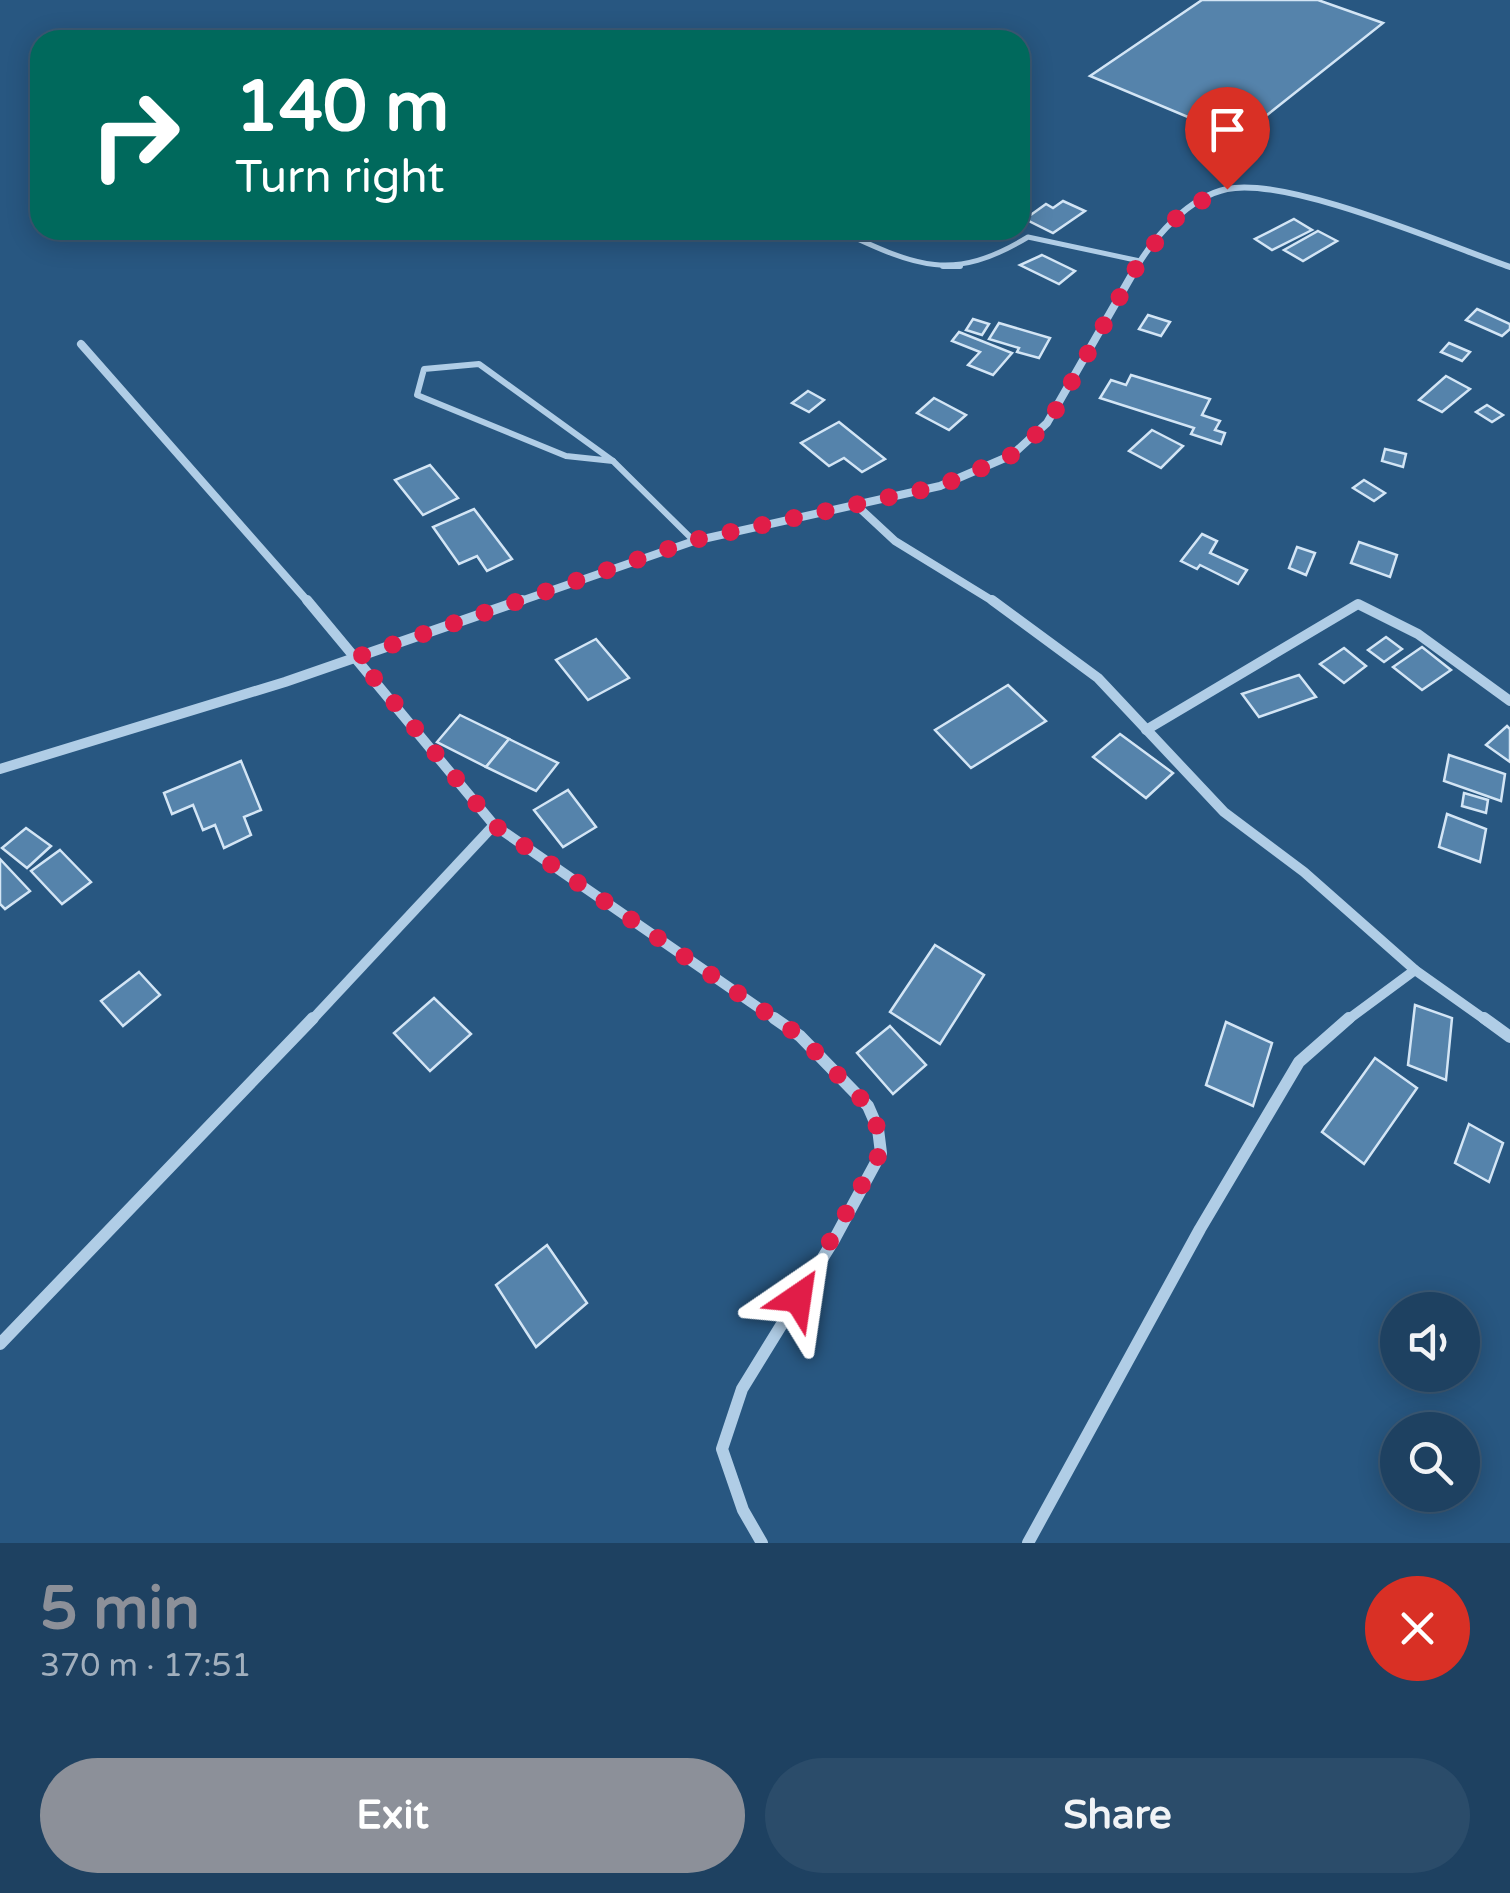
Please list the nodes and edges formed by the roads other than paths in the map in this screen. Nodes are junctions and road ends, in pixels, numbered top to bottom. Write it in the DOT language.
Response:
graph roads {
  1 [pos="1030,237"];
  2 [pos="860,240"];
  3 [pos="1023,240"];
  4 [pos="1140,261"];
  5 [pos="1510,267"];
  6 [pos="80,344"];
  7 [pos="613,460"];
  8 [pos="853,502"];
  9 [pos="694,540"];
  10 [pos="357,657"];
  11 [pos="1510,701"];
  12 [pos="1146,730"];
  13 [pos="0,769"];
  14 [pos="494,825"];
  15 [pos="1415,970"];
  16 [pos="1510,1036"];
  17 [pos="0,1344"];
  18 [pos="762,1543"];
  19 [pos="1028,1543"];
  1 -- 4 [label="lane"];
  2 -- 3 [label="lane"];
  4 -- 5 [label="street"];
  4 -- 8 [label="street"];
  6 -- 10 [label="street"];
  7 -- 7 [label="lane"];
  7 -- 9 [label="lane"];
  8 -- 9 [label="street"];
  8 -- 12 [label="street"];
  9 -- 10 [label="street"];
  10 -- 13 [label="street"];
  10 -- 14 [label="street"];
  11 -- 12 [label="street"];
  12 -- 15 [label="street"];
  14 -- 17 [label="street"];
  14 -- 18 [label="street"];
  15 -- 16 [label="street"];
  15 -- 19 [label="street"];
}
